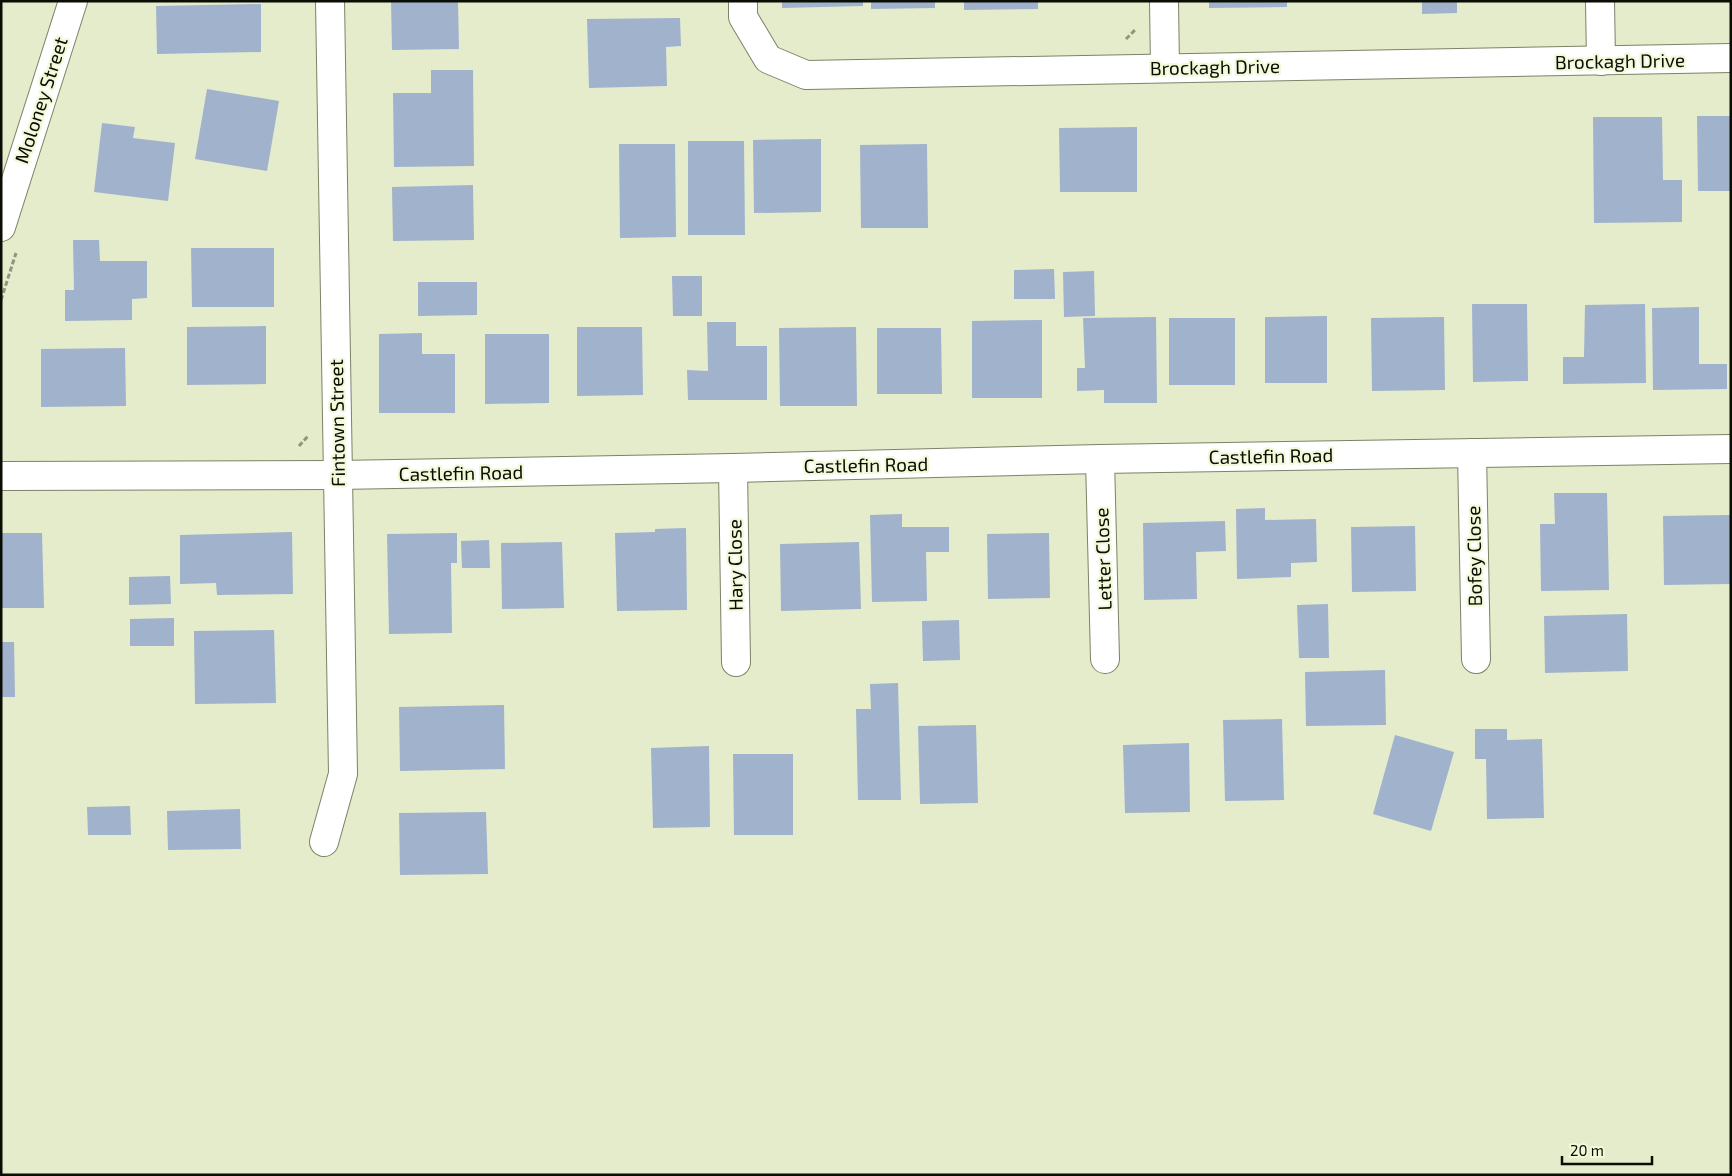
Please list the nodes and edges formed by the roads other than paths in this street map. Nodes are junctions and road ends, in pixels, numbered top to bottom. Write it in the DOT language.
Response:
graph roads {
  1 [pos="72,1"];
  2 [pos="330,1"];
  3 [pos="743,1"];
  4 [pos="1164,1"];
  5 [pos="1600,1"];
  6 [pos="1731,58"];
  7 [pos="1601,61"];
  8 [pos="1165,68"];
  9 [pos="1,227"];
  10 [pos="1731,449"];
  11 [pos="1472,453"];
  12 [pos="1100,459"];
  13 [pos="733,468"];
  14 [pos="338,474"];
  15 [pos="1,476"];
  16 [pos="1105,659"];
  17 [pos="1476,659"];
  18 [pos="736,662"];
  19 [pos="324,842"];
  1 -- 9 [label="street, Moloney Street"];
  2 -- 14 [label="street, Fintown Street"];
  3 -- 8 [label="street, Brockagh Drive"];
  4 -- 8 [label="street"];
  5 -- 7 [label="street"];
  6 -- 7 [label="street, Brockagh Drive"];
  7 -- 8 [label="street, Brockagh Drive"];
  10 -- 11 [label="street, Castlefin Road"];
  11 -- 12 [label="street, Castlefin Road"];
  11 -- 17 [label="street, Bofey Close"];
  12 -- 13 [label="street, Castlefin Road"];
  12 -- 16 [label="street, Letter Close"];
  13 -- 14 [label="street, Castlefin Road"];
  13 -- 18 [label="street, Hary Close"];
  14 -- 15 [label="street, Castlefin Road"];
  14 -- 19 [label="street, Fintown Street"];
}
